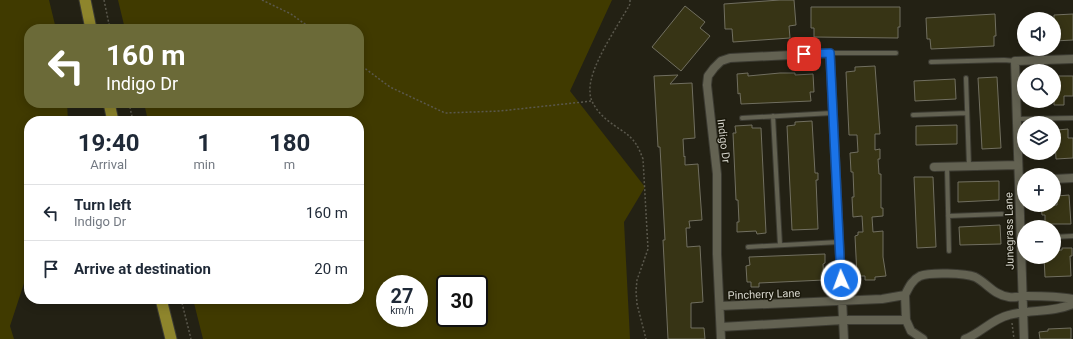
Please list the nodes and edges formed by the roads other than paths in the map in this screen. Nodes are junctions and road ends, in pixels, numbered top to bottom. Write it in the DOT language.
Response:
graph roads {
  1 [pos="85,0"];
  2 [pos="90,24"];
  3 [pos="830,53"];
  4 [pos="896,53"];
  5 [pos="1073,59"];
  6 [pos="1014,61"];
  7 [pos="931,62"];
  8 [pos="966,78"];
  9 [pos="832,113"];
  10 [pos="967,113"];
  11 [pos="913,115"];
  12 [pos="773,116"];
  13 [pos="742,118"];
  14 [pos="1061,118"];
  15 [pos="1073,118"];
  16 [pos="1017,119"];
  17 [pos="1018,160"];
  18 [pos="1018,165"];
  19 [pos="946,166"];
  20 [pos="969,166"];
  21 [pos="934,167"];
  22 [pos="1019,168"];
  23 [pos="1073,178"];
  24 [pos="1061,179"];
  25 [pos="1002,214"];
  26 [pos="948,216"];
  27 [pos="1073,236"];
  28 [pos="1061,237"];
  29 [pos="839,242"];
  30 [pos="780,245"];
  31 [pos="748,247"];
  32 [pos="949,251"];
  33 [pos="1022,264"];
  34 [pos="905,295"];
  35 [pos="1022,296"];
  36 [pos="1073,299"];
  37 [pos="842,302"];
  38 [pos="162,304"];
  39 [pos="1073,304"];
  40 [pos="720,306"];
  41 [pos="1022,312"];
  42 [pos="843,320"];
  43 [pos="906,320"];
  44 [pos="720,327"];
  45 [pos="171,339"];
  46 [pos="721,339"];
  47 [pos="844,339"];
  48 [pos="923,339"];
  49 [pos="966,339"];
  50 [pos="1024,339"];
  1 -- 2 [label="main road"];
  3 -- 4 [label="lane"];
  3 -- 9 [label="street"];
  3 -- 40 [label="street, Indigo Dr"];
  5 -- 6 [label="street"];
  6 -- 7 [label="lane"];
  6 -- 16 [label="street, Junegrass Lane"];
  8 -- 10 [label="lane"];
  9 -- 12 [label="lane"];
  9 -- 29 [label="street"];
  10 -- 11 [label="lane"];
  10 -- 20 [label="lane"];
  12 -- 13 [label="lane"];
  12 -- 30 [label="lane"];
  14 -- 15 [label="lane"];
  17 -- 18 [label="street, Junegrass Lane"];
  18 -- 20 [label="street"];
  18 -- 22 [label="street, Junegrass Lane"];
  19 -- 20 [label="street"];
  19 -- 21 [label="street"];
  19 -- 26 [label="lane"];
  23 -- 24 [label="street"];
  25 -- 26 [label="lane, Junegrass Lane"];
  26 -- 32 [label="lane"];
  27 -- 28 [label="lane"];
  29 -- 30 [label="lane"];
  29 -- 37 [label="street"];
  30 -- 31 [label="lane"];
  33 -- 35 [label="street, Junegrass Lane"];
  34 -- 35 [label="street"];
  34 -- 37 [label="street, Pincherry Lane"];
  34 -- 43 [label="street"];
  35 -- 36 [label="street"];
  35 -- 41 [label="street, Junegrass Lane"];
  37 -- 40 [label="street, Pincherry Lane"];
  37 -- 42 [label="street"];
  38 -- 45 [label="main road"];
  39 -- 41 [label="street"];
  40 -- 44 [label="street, Indigo Dr"];
  41 -- 49 [label="street"];
  41 -- 50 [label="street, Junegrass Lane"];
  42 -- 43 [label="street"];
  42 -- 44 [label="street"];
  42 -- 47 [label="street"];
  43 -- 48 [label="street"];
  44 -- 46 [label="street, Indigo Dr"];
}
